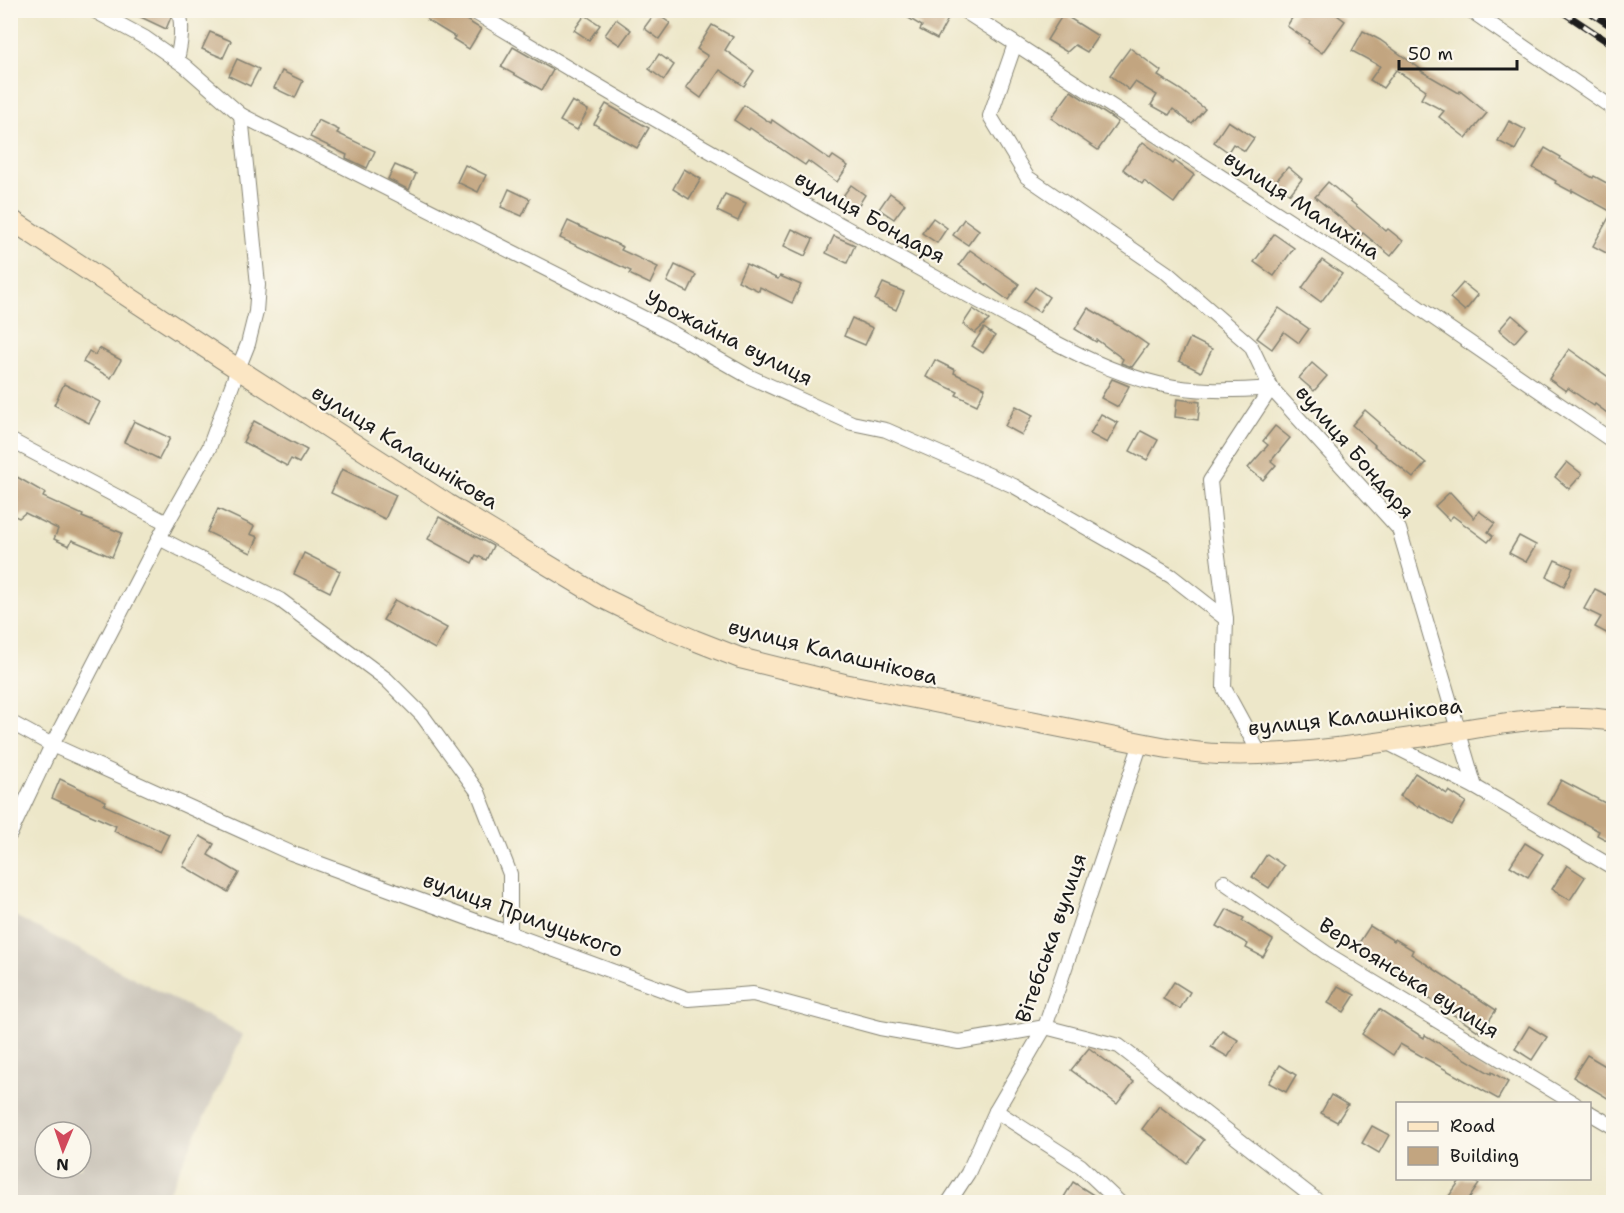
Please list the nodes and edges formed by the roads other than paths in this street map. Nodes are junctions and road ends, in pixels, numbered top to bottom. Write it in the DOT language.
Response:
graph roads {
  1 [pos="93,10"];
  2 [pos="179,10"];
  3 [pos="471,10"];
  4 [pos="963,10"];
  5 [pos="1470,10"];
  6 [pos="1015,44"];
  7 [pos="177,60"];
  8 [pos="1614,109"];
  9 [pos="241,115"];
  10 [pos="10,219"];
  11 [pos="238,369"];
  12 [pos="1271,388"];
  13 [pos="10,440"];
  14 [pos="1614,442"];
  15 [pos="167,523"];
  16 [pos="159,538"];
  17 [pos="1226,619"];
  18 [pos="1614,721"];
  19 [pos="10,722"];
  20 [pos="1458,731"];
  21 [pos="1386,742"];
  22 [pos="1141,743"];
  23 [pos="52,745"];
  24 [pos="1260,754"];
  25 [pos="1475,787"];
  26 [pos="10,834"];
  27 [pos="1614,868"];
  28 [pos="1224,882"];
  29 [pos="510,932"];
  30 [pos="1045,1027"];
  31 [pos="1572,1102"];
  32 [pos="996,1111"];
  33 [pos="1591,1114"];
  34 [pos="1614,1127"];
  35 [pos="949,1203"];
  36 [pos="1119,1203"];
  37 [pos="1318,1203"];
  1 -- 7 [label="street, Урожайна вулиця"];
  2 -- 7 [label="street"];
  3 -- 12 [label="street, вулиця Бондаря"];
  4 -- 6 [label="street, вулиця Малихіна"];
  5 -- 8 [label="street"];
  6 -- 12 [label="street, вулиця Бондаря"];
  6 -- 14 [label="street, вулиця Малихіна"];
  7 -- 9 [label="street, Урожайна вулиця"];
  9 -- 11 [label="street"];
  9 -- 17 [label="street, Урожайна вулиця"];
  10 -- 11 [label="street, вулиця Калашнікова"];
  11 -- 15 [label="street"];
  11 -- 22 [label="street, вулиця Калашнікова"];
  12 -- 17 [label="street, вулиця Бондаря"];
  12 -- 20 [label="street, вулиця Бондаря"];
  13 -- 15 [label="street"];
  15 -- 16 [label="street"];
  16 -- 23 [label="street"];
  16 -- 29 [label="street"];
  17 -- 24 [label="street"];
  18 -- 20 [label="street, вулиця Калашнікова"];
  19 -- 23 [label="street, вулиця Прилуцького"];
  20 -- 21 [label="street, вулиця Калашнікова"];
  20 -- 25 [label="street, вулиця Бондаря"];
  21 -- 24 [label="street, вулиця Калашнікова"];
  21 -- 25 [label="street"];
  22 -- 24 [label="street, вулиця Калашнікова"];
  22 -- 30 [label="street, Вітебська вулиця"];
  23 -- 26 [label="street"];
  23 -- 29 [label="street, вулиця Прилуцького"];
  25 -- 27 [label="street"];
  28 -- 31 [label="street, Верхоянська вулиця"];
  29 -- 30 [label="street, вулиця Прилуцького"];
  30 -- 32 [label="street, Вітебська вулиця"];
  30 -- 37 [label="street"];
  32 -- 35 [label="street, Вітебська вулиця"];
  32 -- 36 [label="street"];
  33 -- 34 [label="street"];
}
